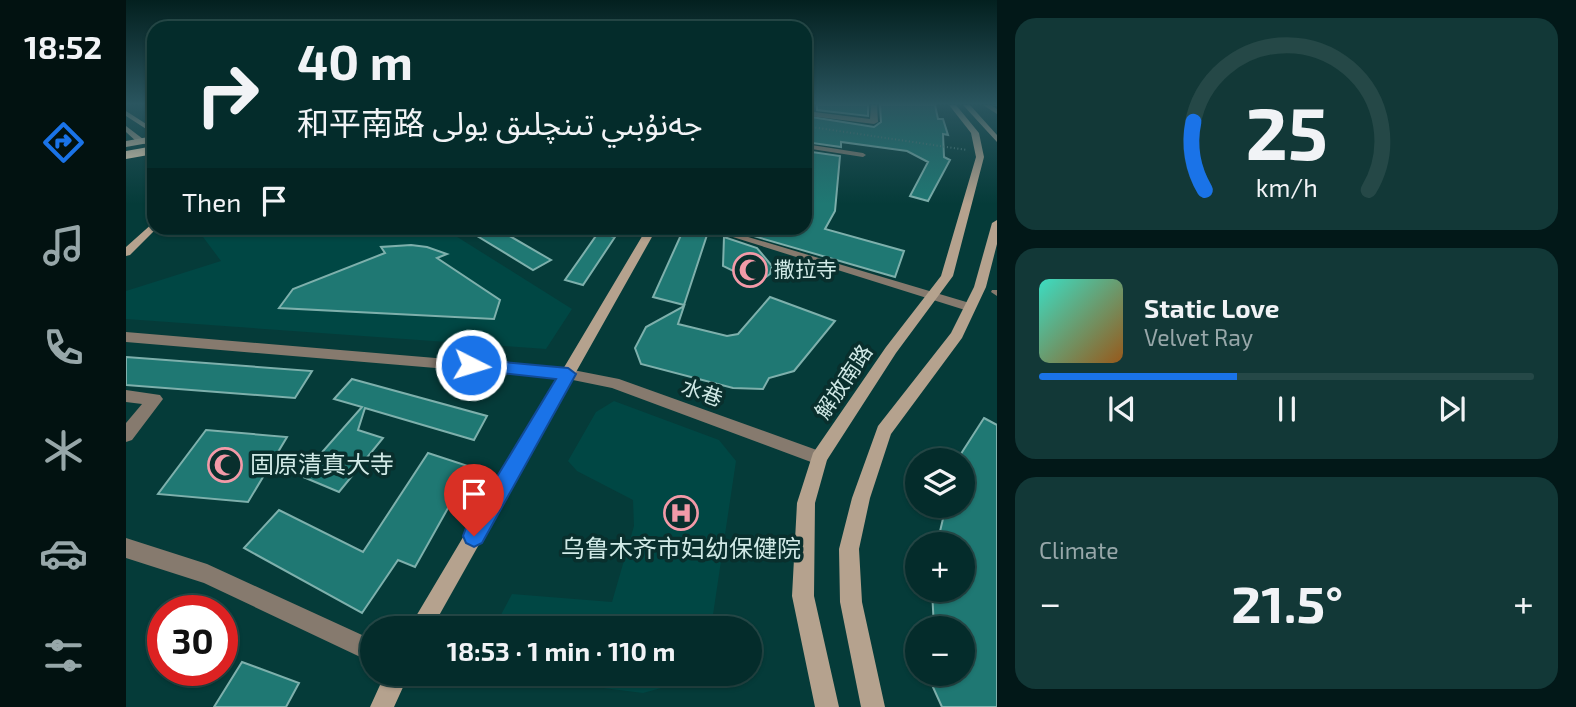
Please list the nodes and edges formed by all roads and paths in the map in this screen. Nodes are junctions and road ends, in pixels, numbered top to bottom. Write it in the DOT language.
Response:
graph roads {
  1 [pos="133,138"];
  2 [pos="886,138"];
  3 [pos="976,138"];
  4 [pos="126,144"];
  5 [pos="147,144"];
  6 [pos="147,144"];
  7 [pos="140,147"];
  8 [pos="812,147"];
  9 [pos="126,149"];
  10 [pos="147,149"];
  11 [pos="147,152"];
  12 [pos="980,152"];
  13 [pos="863,155"];
  14 [pos="126,156"];
  15 [pos="997,223"];
  16 [pos="147,232"];
  17 [pos="648,235"];
  18 [pos="732,235"];
  19 [pos="126,253"];
  20 [pos="931,297"];
  21 [pos="969,307"];
  22 [pos="126,337"];
  23 [pos="568,374"];
  24 [pos="126,396"];
  25 [pos="126,435"];
  26 [pos="819,458"];
  27 [pos="126,548"];
  28 [pos="427,616"];
  29 [pos="360,646"];
  30 [pos="392,686"];
  31 [pos="382,707"];
  32 [pos="827,707"];
  33 [pos="873,707"];
  1 -- 7 [label="main road"];
  2 -- 12 [label="path"];
  3 -- 12 [label="main road"];
  4 -- 7 [label="main road"];
  5 -- 7 [label="main road"];
  6 -- 9 [label="highway"];
  7 -- 10 [label="highway"];
  7 -- 14 [label="highway"];
  8 -- 13 [label="lane"];
  11 -- 14 [label="main road"];
  12 -- 20 [label="main road, 解放南路"];
  15 -- 21 [label="main road"];
  16 -- 19 [label="main road"];
  17 -- 23 [label="main road"];
  18 -- 20 [label="street"];
  20 -- 21 [label="street"];
  20 -- 26 [label="main road, 解放南路"];
  21 -- 33 [label="main road"];
  22 -- 23 [label="street, 水巷"];
  23 -- 26 [label="street, 水巷"];
  23 -- 28 [label="main road"];
  24 -- 25 [label="street"];
  26 -- 32 [label="main road, 解放南路"];
  27 -- 29 [label="street"];
  30 -- 31 [label="main road"];
}
